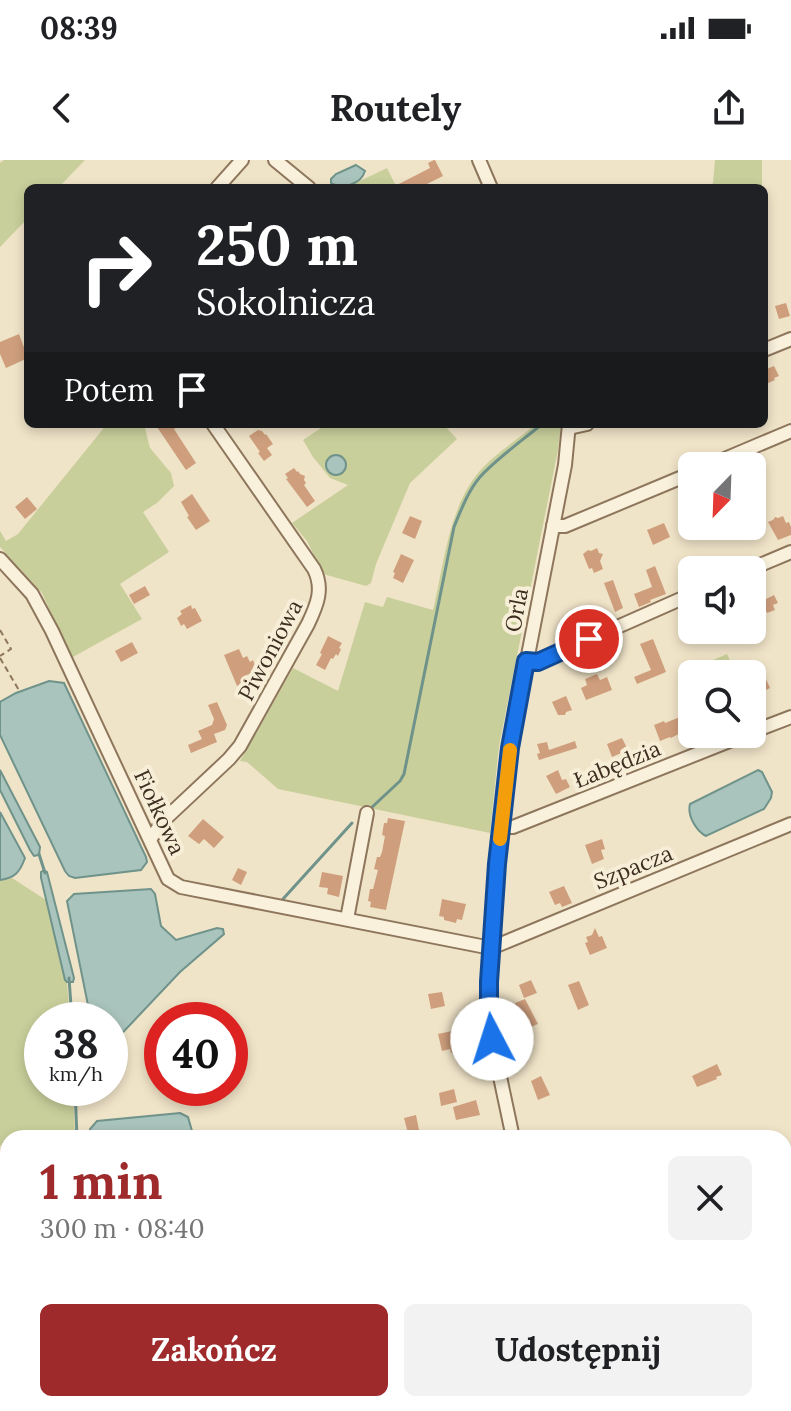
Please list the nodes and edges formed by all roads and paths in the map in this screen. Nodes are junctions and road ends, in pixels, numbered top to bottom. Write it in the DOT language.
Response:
graph roads {
  1 [pos="242,160"];
  2 [pos="275,160"];
  3 [pos="479,160"];
  4 [pos="221,184"];
  5 [pos="304,184"];
  6 [pos="489,184"];
  7 [pos="791,339"];
  8 [pos="768,348"];
  9 [pos="216,428"];
  10 [pos="569,428"];
  11 [pos="791,431"];
  12 [pos="741,452"];
  13 [pos="678,479"];
  14 [pos="553,526"];
  15 [pos="791,552"];
  16 [pos="0,559"];
  17 [pos="766,562"];
  18 [pos="678,600"];
  19 [pos="0,630"];
  20 [pos="0,657"];
  21 [pos="526,661"];
  22 [pos="20,692"];
  23 [pos="791,717"];
  24 [pos="766,727"];
  25 [pos="712,748"];
  26 [pos="367,813"];
  27 [pos="791,824"];
  28 [pos="501,827"];
  29 [pos="151,838"];
  30 [pos="347,919"];
  31 [pos="491,948"];
  32 [pos="511,1130"];
  1 -- 4 [label="street"];
  2 -- 5 [label="street"];
  3 -- 6 [label="street"];
  7 -- 8 [label="street"];
  9 -- 29 [label="street, Piwoniowa"];
  10 -- 14 [label="street, Orla"];
  11 -- 12 [label="street"];
  13 -- 14 [label="street"];
  14 -- 21 [label="street, Orla"];
  15 -- 17 [label="street"];
  16 -- 29 [label="street, Fiołkowa"];
  18 -- 21 [label="street"];
  19 -- 20 [label="path"];
  20 -- 22 [label="path"];
  21 -- 28 [label="street, Orla"];
  23 -- 24 [label="street, Łabędzia"];
  25 -- 28 [label="street, Łabędzia"];
  26 -- 30 [label="street"];
  27 -- 31 [label="street, Szpacza"];
  28 -- 31 [label="street, Orla"];
  29 -- 30 [label="street, Fiołkowa"];
  30 -- 31 [label="street, Fiołkowa"];
  31 -- 32 [label="street, Orla"];
}
